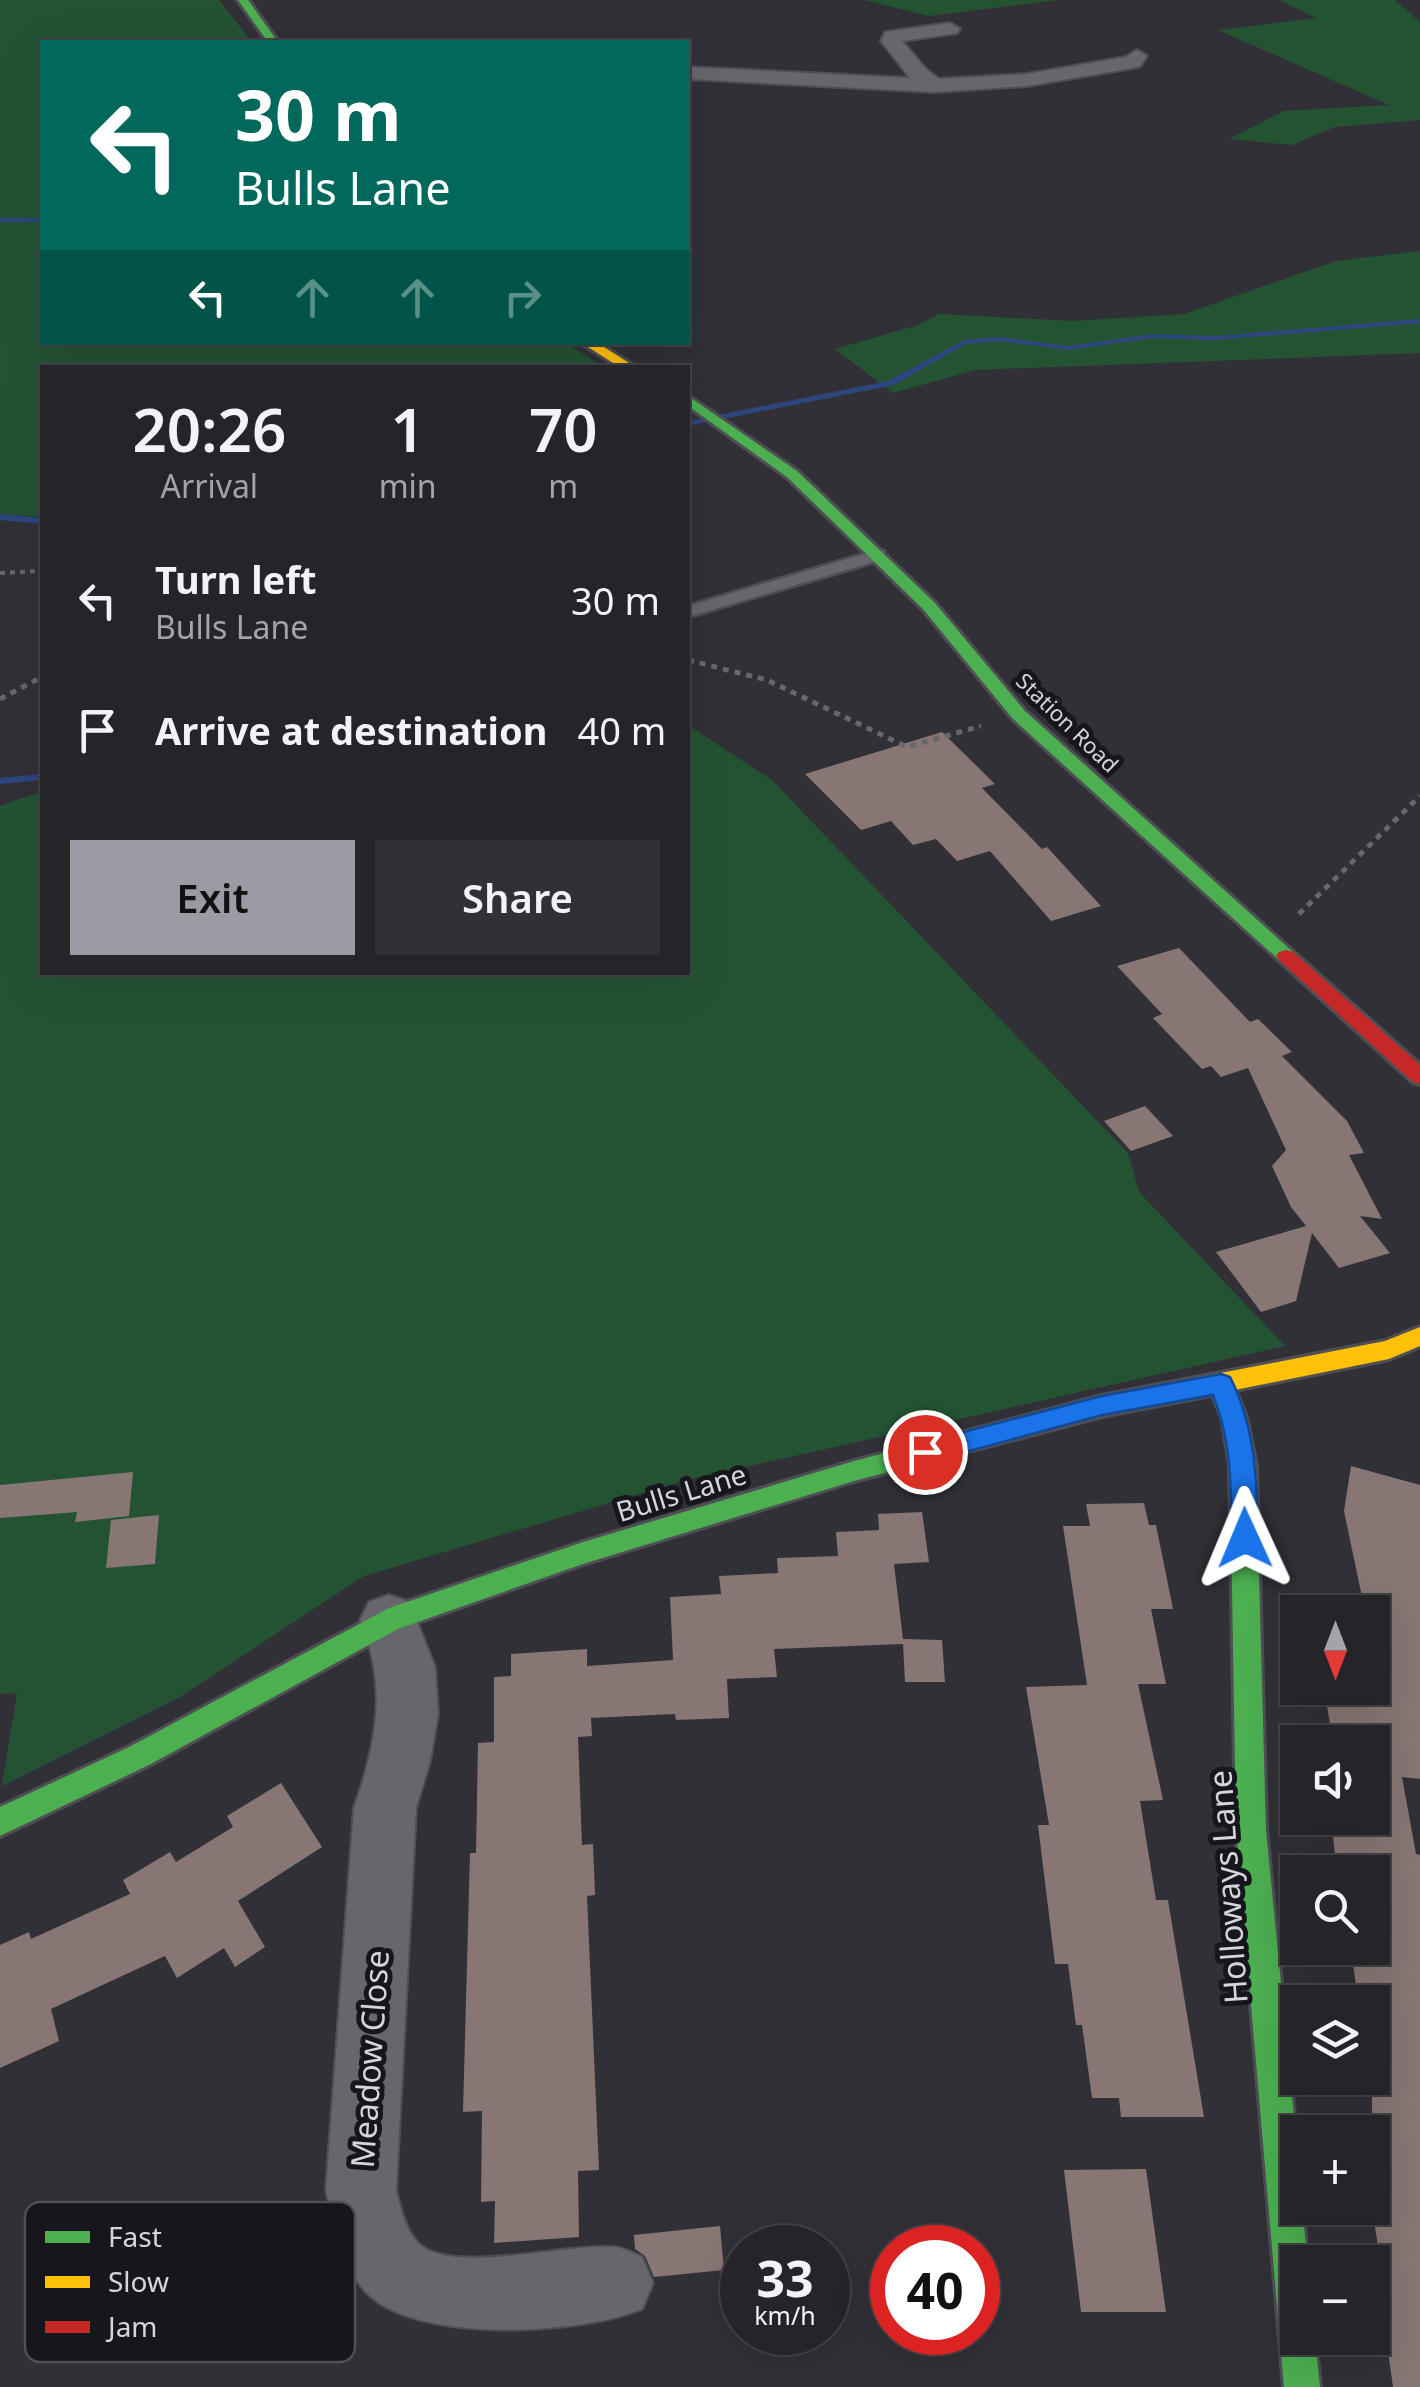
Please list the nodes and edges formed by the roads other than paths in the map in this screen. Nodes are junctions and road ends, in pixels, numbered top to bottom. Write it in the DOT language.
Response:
graph roads {
  1 [pos="243,0"];
  2 [pos="950,29"];
  3 [pos="272,40"];
  4 [pos="1137,56"];
  5 [pos="690,72"];
  6 [pos="935,86"];
  7 [pos="591,345"];
  8 [pos="626,365"];
  9 [pos="690,401"];
  10 [pos="878,555"];
  11 [pos="690,611"];
  12 [pos="1420,1078"];
  13 [pos="1420,1336"];
  14 [pos="1221,1384"];
  15 [pos="389,1620"];
  16 [pos="0,1822"];
  17 [pos="616,2284"];
  18 [pos="1302,2387"];
  1 -- 3 [label="street"];
  2 -- 6 [label="street"];
  4 -- 6 [label="street"];
  5 -- 6 [label="street"];
  7 -- 8 [label="street"];
  9 -- 10 [label="street, Station Road"];
  10 -- 11 [label="lane"];
  10 -- 12 [label="street, Station Road"];
  13 -- 14 [label="street, Bulls Lane"];
  14 -- 15 [label="street, Bulls Lane"];
  14 -- 18 [label="street, Holloways Lane"];
  15 -- 16 [label="street, Bulls Lane"];
  15 -- 17 [label="street, Meadow Close"];
}
